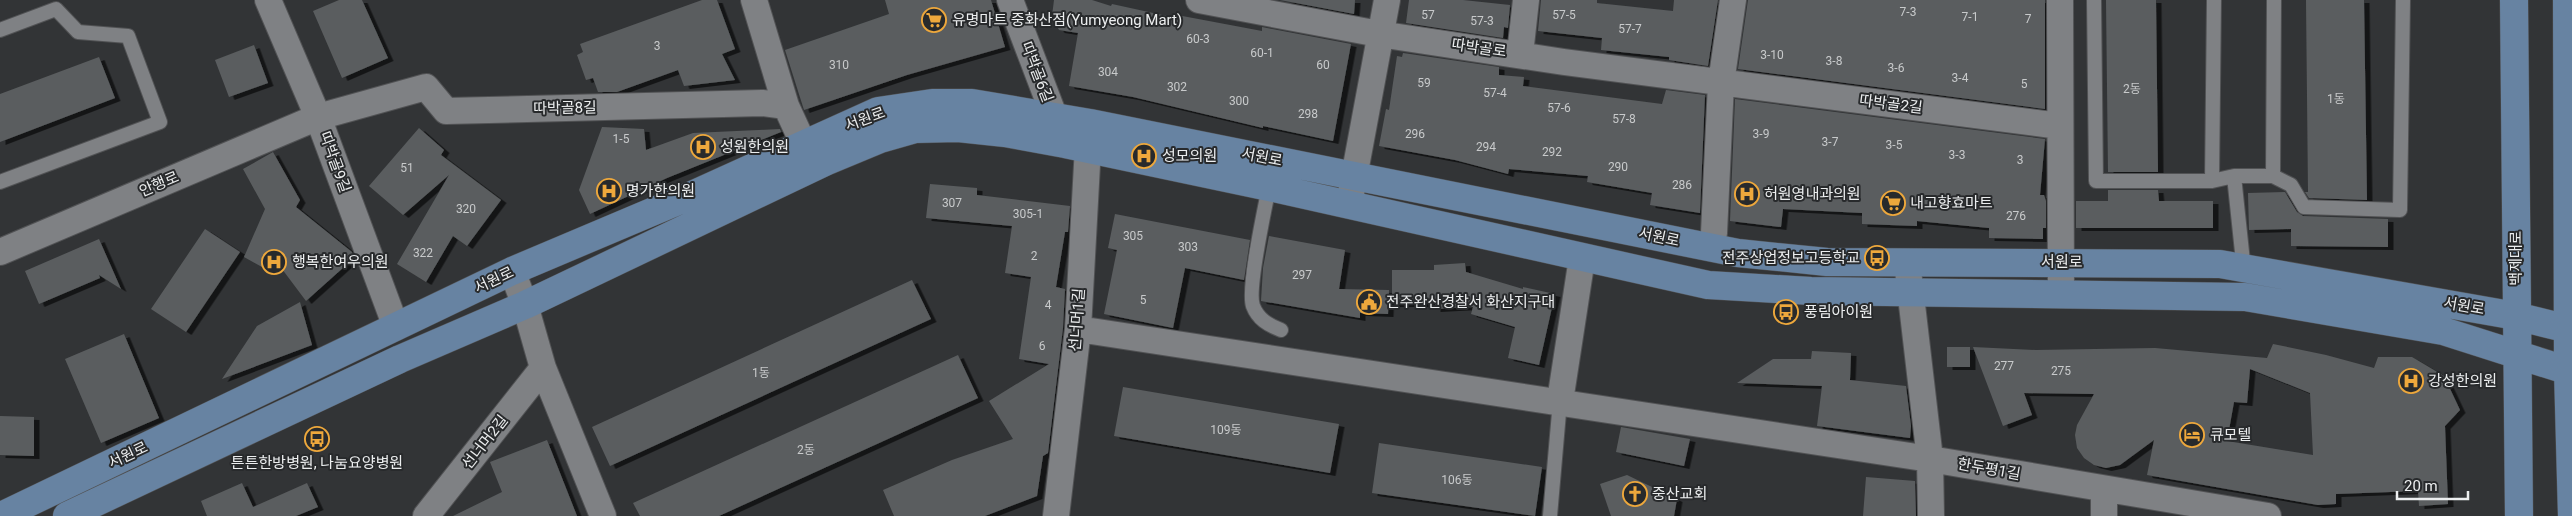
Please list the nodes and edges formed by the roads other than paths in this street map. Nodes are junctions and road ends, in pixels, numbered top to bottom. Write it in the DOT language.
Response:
graph roads {
  1 [pos="268,0"];
  2 [pos="754,0"];
  3 [pos="1010,0"];
  4 [pos="1199,0"];
  5 [pos="1387,0"];
  6 [pos="1526,0"];
  7 [pos="1733,0"];
  8 [pos="2060,0"];
  9 [pos="2094,0"];
  10 [pos="2214,0"];
  11 [pos="2274,0"];
  12 [pos="2403,0"];
  13 [pos="2514,0"];
  14 [pos="2568,0"];
  15 [pos="54,4"];
  16 [pos="1239,4"];
  17 [pos="0,30"];
  18 [pos="1379,34"];
  19 [pos="1520,54"];
  20 [pos="1722,83"];
  21 [pos="786,106"];
  22 [pos="318,117"];
  23 [pos="1055,117"];
  24 [pos="2060,126"];
  25 [pos="1081,139"];
  26 [pos="803,143"];
  27 [pos="1354,175"];
  28 [pos="2234,176"];
  29 [pos="2273,176"];
  30 [pos="2212,181"];
  31 [pos="0,182"];
  32 [pos="1269,186"];
  33 [pos="1349,204"];
  34 [pos="1714,233"];
  35 [pos="0,252"];
  36 [pos="1582,258"];
  37 [pos="2061,261"];
  38 [pos="1907,262"];
  39 [pos="2244,267"];
  40 [pos="512,271"];
  41 [pos="1912,292"];
  42 [pos="2062,294"];
  43 [pos="2245,297"];
  44 [pos="525,305"];
  45 [pos="2516,316"];
  46 [pos="396,327"];
  47 [pos="1078,330"];
  48 [pos="1281,330"];
  49 [pos="2570,330"];
  50 [pos="2516,354"];
  51 [pos="543,368"];
  52 [pos="2570,372"];
  53 [pos="1560,401"];
  54 [pos="2571,441"];
  55 [pos="1930,459"];
  56 [pos="2104,489"];
  57 [pos="1,516"];
  58 [pos="67,516"];
  59 [pos="426,516"];
  60 [pos="603,516"];
  61 [pos="1056,516"];
  62 [pos="1550,516"];
  63 [pos="1931,516"];
  64 [pos="2104,516"];
  65 [pos="2268,516"];
  66 [pos="2519,516"];
  67 [pos="2572,516"];
  1 -- 22 [label="street, 따박골9길"];
  2 -- 21 [label="street"];
  3 -- 23 [label="street, 따박골6길"];
  4 -- 16 [label="street, 따박골로"];
  5 -- 18 [label="street"];
  6 -- 19 [label="street"];
  7 -- 20 [label="street"];
  8 -- 24 [label="street"];
  9 -- 30 [label="lane"];
  10 -- 30 [label="lane"];
  11 -- 29 [label="lane"];
  12 -- 29 [label="lane"];
  13 -- 45 [label="street, 백제대로"];
  14 -- 49 [label="street"];
  15 -- 17 [label="lane"];
  15 -- 31 [label="lane"];
  16 -- 18 [label="street, 따박골로"];
  18 -- 19 [label="street, 따박골로"];
  18 -- 27 [label="street"];
  19 -- 20 [label="street, 따박골로"];
  20 -- 24 [label="street, 따박골2길"];
  20 -- 34 [label="street"];
  21 -- 22 [label="street, 따박골8길"];
  21 -- 26 [label="street"];
  22 -- 35 [label="street, 안행로"];
  22 -- 46 [label="street, 따박골9길"];
  23 -- 25 [label="street, 서원로"];
  23 -- 26 [label="street, 서원로"];
  24 -- 37 [label="street"];
  25 -- 27 [label="street, 서원로"];
  25 -- 32 [label="street, 서원로"];
  25 -- 44 [label="street, 서원로"];
  25 -- 47 [label="street, 선너머1길"];
  26 -- 40 [label="street, 서원로"];
  27 -- 33 [label="street"];
  27 -- 38 [label="street, 서원로"];
  28 -- 29 [label="lane"];
  28 -- 30 [label="lane"];
  28 -- 39 [label="lane"];
  32 -- 33 [label="street, 서원로"];
  32 -- 48 [label="lane"];
  33 -- 36 [label="street, 서원로"];
  36 -- 41 [label="street, 서원로"];
  36 -- 53 [label="street"];
  37 -- 38 [label="street, 서원로"];
  37 -- 39 [label="street, 서원로"];
  37 -- 42 [label="street"];
  38 -- 41 [label="street"];
  39 -- 43 [label="lane"];
  39 -- 45 [label="street, 서원로"];
  40 -- 44 [label="street"];
  40 -- 46 [label="street, 서원로"];
  41 -- 42 [label="street, 서원로"];
  41 -- 55 [label="street"];
  42 -- 43 [label="street, 서원로"];
  43 -- 50 [label="street, 서원로"];
  44 -- 51 [label="street"];
  44 -- 58 [label="street, 서원로"];
  45 -- 49 [label="street, 서원로"];
  45 -- 50 [label="street, 백제대로"];
  46 -- 57 [label="street, 서원로"];
  47 -- 53 [label="street"];
  47 -- 61 [label="street, 선너머1길"];
  49 -- 52 [label="street"];
  50 -- 52 [label="street, 서원로"];
  50 -- 66 [label="street, 백제대로"];
  51 -- 59 [label="street, 선너머2길"];
  51 -- 60 [label="street"];
  52 -- 54 [label="street"];
  53 -- 55 [label="street"];
  53 -- 62 [label="lane"];
  54 -- 67 [label="street"];
  55 -- 56 [label="street, 한두평1길"];
  55 -- 63 [label="street"];
  56 -- 64 [label="street"];
  56 -- 65 [label="street, 한두평1길"];
}
